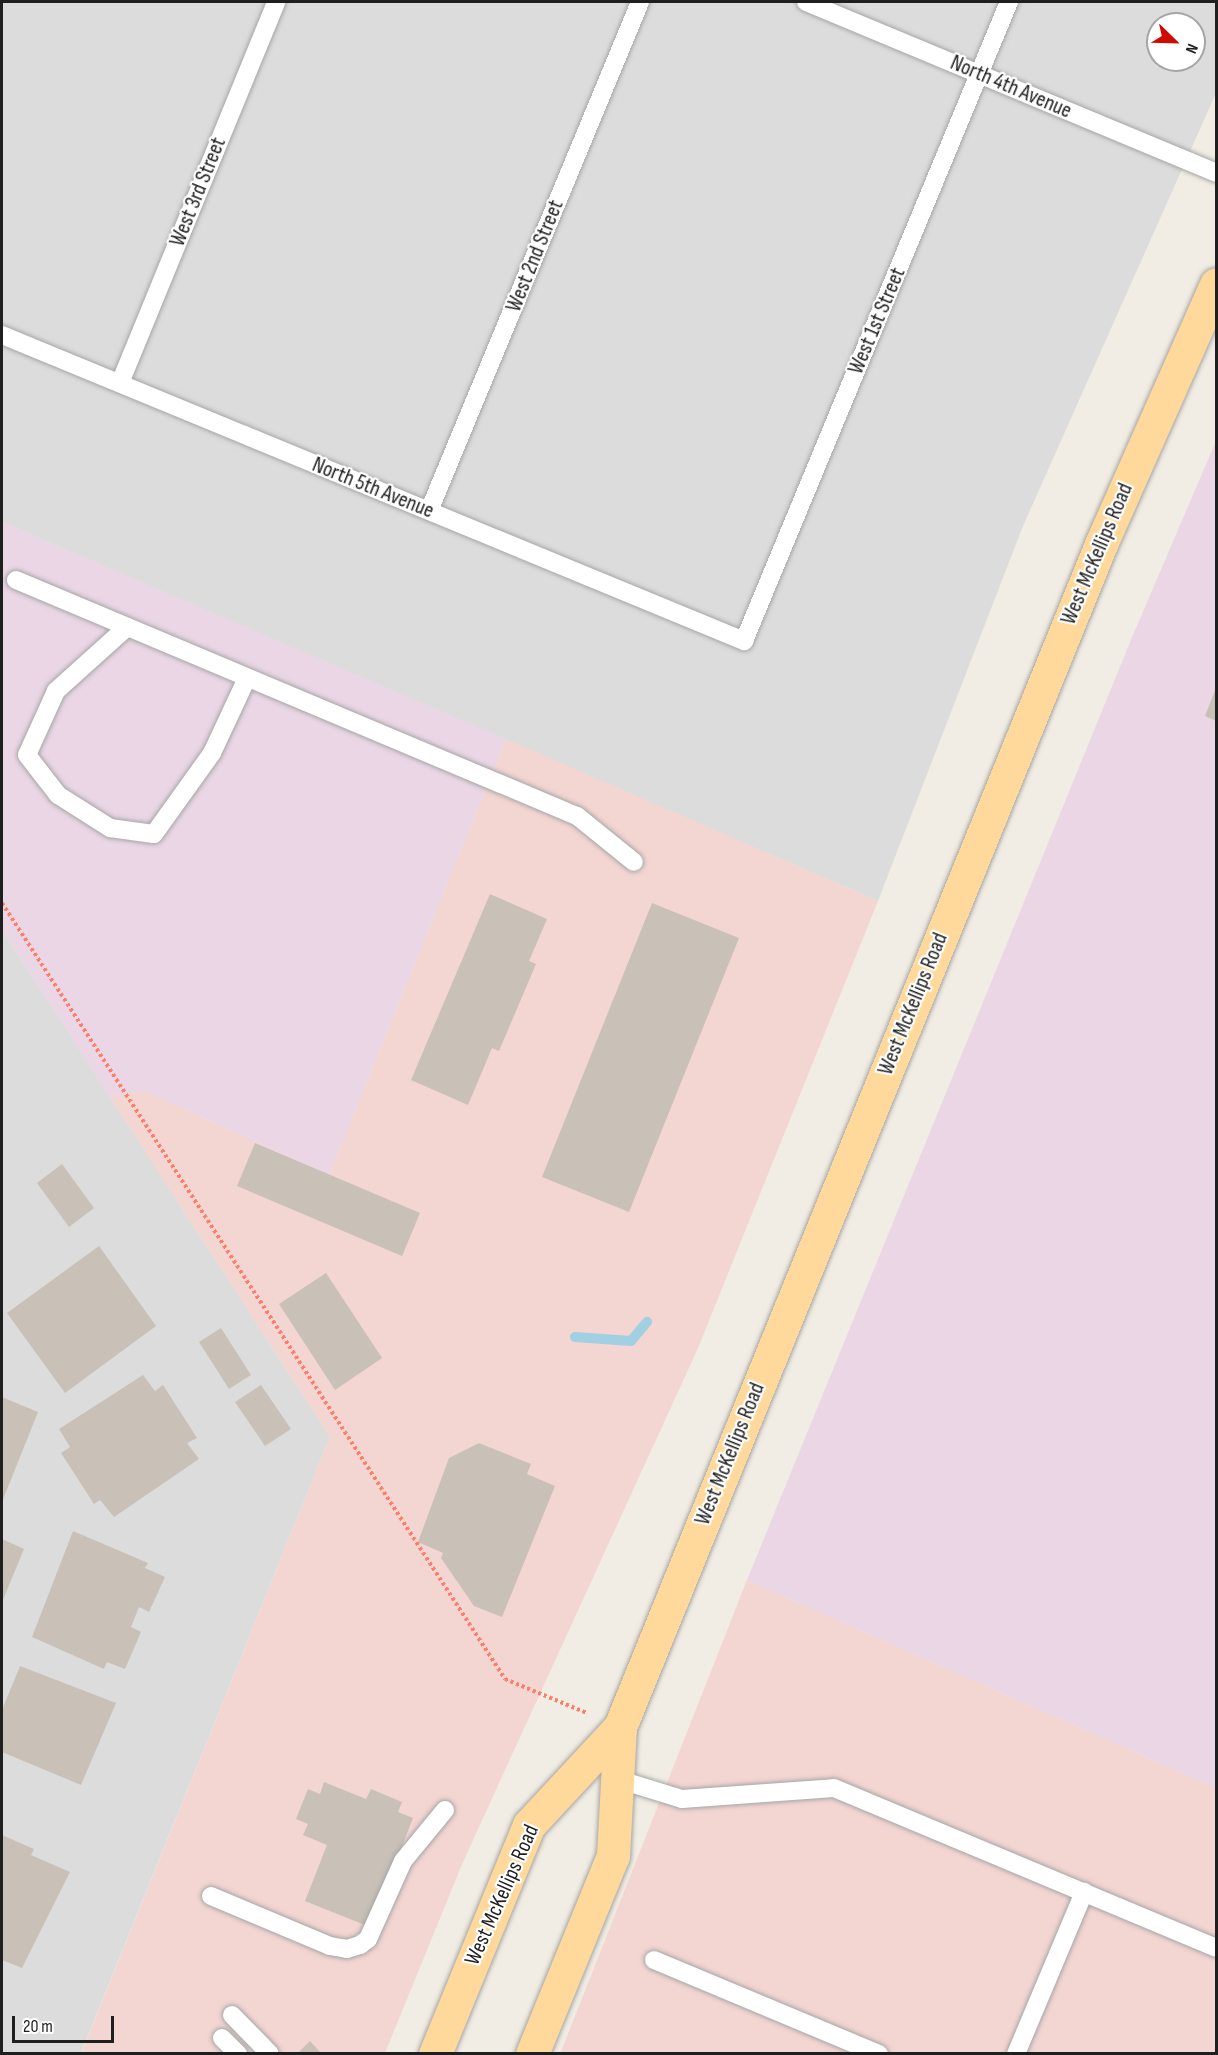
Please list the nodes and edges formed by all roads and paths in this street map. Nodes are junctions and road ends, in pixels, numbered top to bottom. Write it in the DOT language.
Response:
graph roads {
  1 [pos="276,2"];
  2 [pos="640,2"];
  3 [pos="806,2"];
  4 [pos="1009,2"];
  5 [pos="979,73"];
  6 [pos="1216,173"];
  7 [pos="1216,284"];
  8 [pos="2,335"];
  9 [pos="120,383"];
  10 [pos="429,511"];
  11 [pos="16,580"];
  12 [pos="127,627"];
  13 [pos="744,641"];
  14 [pos="247,678"];
  15 [pos="634,862"];
  16 [pos="2,903"];
  17 [pos="620,1727"];
  18 [pos="617,1779"];
  19 [pos="445,1810"];
  20 [pos="1084,1892"];
  21 [pos="210,1896"];
  22 [pos="1216,1948"];
  23 [pos="654,1960"];
  24 [pos="232,2015"];
  25 [pos="222,2038"];
  26 [pos="238,2054"];
  27 [pos="270,2054"];
  28 [pos="435,2054"];
  29 [pos="532,2054"];
  30 [pos="879,2054"];
  31 [pos="1016,2054"];
  1 -- 9 [label="lane, West 3rd Street"];
  2 -- 10 [label="lane, West 2nd Street"];
  3 -- 5 [label="lane, North 4th Avenue"];
  4 -- 5 [label="lane, West 1st Street"];
  5 -- 6 [label="lane, North 4th Avenue"];
  5 -- 13 [label="lane, West 1st Street"];
  7 -- 17 [label="main road, West McKellips Road"];
  8 -- 9 [label="lane, North 5th Avenue"];
  9 -- 10 [label="lane, North 5th Avenue"];
  10 -- 13 [label="lane, North 5th Avenue"];
  11 -- 12 [label="lane"];
  12 -- 14 [label="lane"];
  12 -- 14 [label="lane"];
  14 -- 15 [label="lane"];
  16 -- 17 [label="path"];
  17 -- 18 [label="main road, West McKellips Road"];
  17 -- 28 [label="main road, West McKellips Road"];
  18 -- 20 [label="lane"];
  18 -- 29 [label="main road, West McKellips Road"];
  19 -- 21 [label="lane"];
  20 -- 22 [label="lane"];
  20 -- 31 [label="lane"];
  23 -- 30 [label="lane"];
  24 -- 27 [label="lane"];
  25 -- 26 [label="lane"];
}
